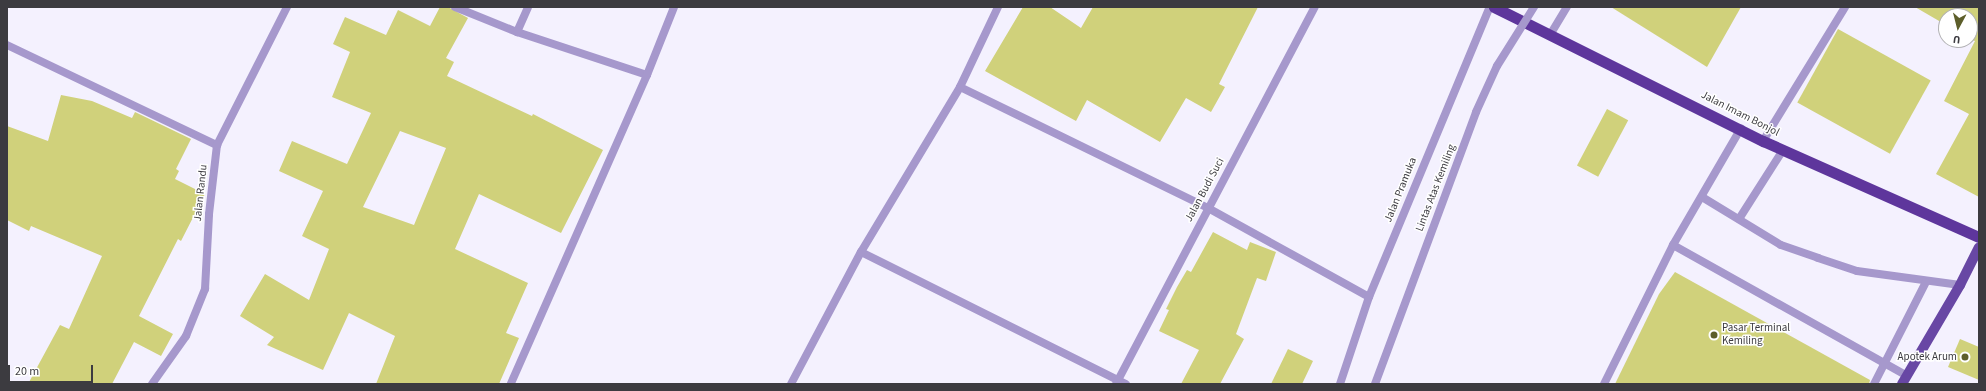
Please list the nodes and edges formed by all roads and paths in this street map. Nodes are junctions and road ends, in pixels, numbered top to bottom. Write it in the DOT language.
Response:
graph roads {
  1 [pos="287,7"];
  2 [pos="455,7"];
  3 [pos="528,7"];
  4 [pos="674,7"];
  5 [pos="998,7"];
  6 [pos="1315,7"];
  7 [pos="1490,7"];
  8 [pos="1494,7"];
  9 [pos="1534,7"];
  10 [pos="1567,7"];
  11 [pos="1845,7"];
  12 [pos="517,32"];
  13 [pos="1550,35"];
  14 [pos="7,45"];
  15 [pos="647,75"];
  16 [pos="960,87"];
  17 [pos="1741,128"];
  18 [pos="1763,141"];
  19 [pos="217,144"];
  20 [pos="1782,150"];
  21 [pos="1702,197"];
  22 [pos="1208,208"];
  23 [pos="1739,219"];
  24 [pos="1979,237"];
  25 [pos="1673,245"];
  26 [pos="1979,247"];
  27 [pos="861,252"];
  28 [pos="1926,282"];
  29 [pos="1960,285"];
  30 [pos="1369,297"];
  31 [pos="1884,365"];
  32 [pos="1904,380"];
  33 [pos="1117,382"];
  34 [pos="152,384"];
  35 [pos="511,384"];
  36 [pos="791,384"];
  37 [pos="1126,384"];
  38 [pos="1340,384"];
  39 [pos="1375,384"];
  40 [pos="1604,384"];
  41 [pos="1874,384"];
  1 -- 19 [label="street, Jalan Randu"];
  2 -- 12 [label="street"];
  3 -- 12 [label="street"];
  4 -- 15 [label="street"];
  5 -- 16 [label="street"];
  6 -- 22 [label="street, Jalan Budi Suci"];
  7 -- 30 [label="street, Jalan Pramuka"];
  8 -- 13 [label="highway, Jalan Imam Bonjol"];
  9 -- 39 [label="street, Lintas Atas Kemiling, bridge"];
  10 -- 13 [label="street"];
  11 -- 18 [label="street"];
  12 -- 15 [label="street"];
  13 -- 17 [label="highway, Jalan Imam Bonjol"];
  14 -- 19 [label="street"];
  15 -- 35 [label="street"];
  16 -- 22 [label="street"];
  16 -- 27 [label="street"];
  17 -- 18 [label="highway, Jalan Imam Bonjol"];
  17 -- 21 [label="street"];
  18 -- 20 [label="highway, Jalan Imam Bonjol"];
  19 -- 34 [label="street, Jalan Randu"];
  20 -- 23 [label="street"];
  20 -- 24 [label="highway, Jalan Imam Bonjol"];
  21 -- 23 [label="street"];
  21 -- 25 [label="street"];
  22 -- 30 [label="street"];
  22 -- 33 [label="street, Jalan Budi Suci"];
  23 -- 28 [label="street"];
  25 -- 31 [label="street"];
  25 -- 40 [label="street"];
  26 -- 29 [label="main road"];
  27 -- 33 [label="street"];
  27 -- 36 [label="street"];
  28 -- 29 [label="street"];
  28 -- 31 [label="street"];
  29 -- 32 [label="main road"];
  30 -- 38 [label="street, Jalan Pramuka"];
  31 -- 32 [label="street"];
  31 -- 41 [label="street"];
  33 -- 37 [label="street"];
}
